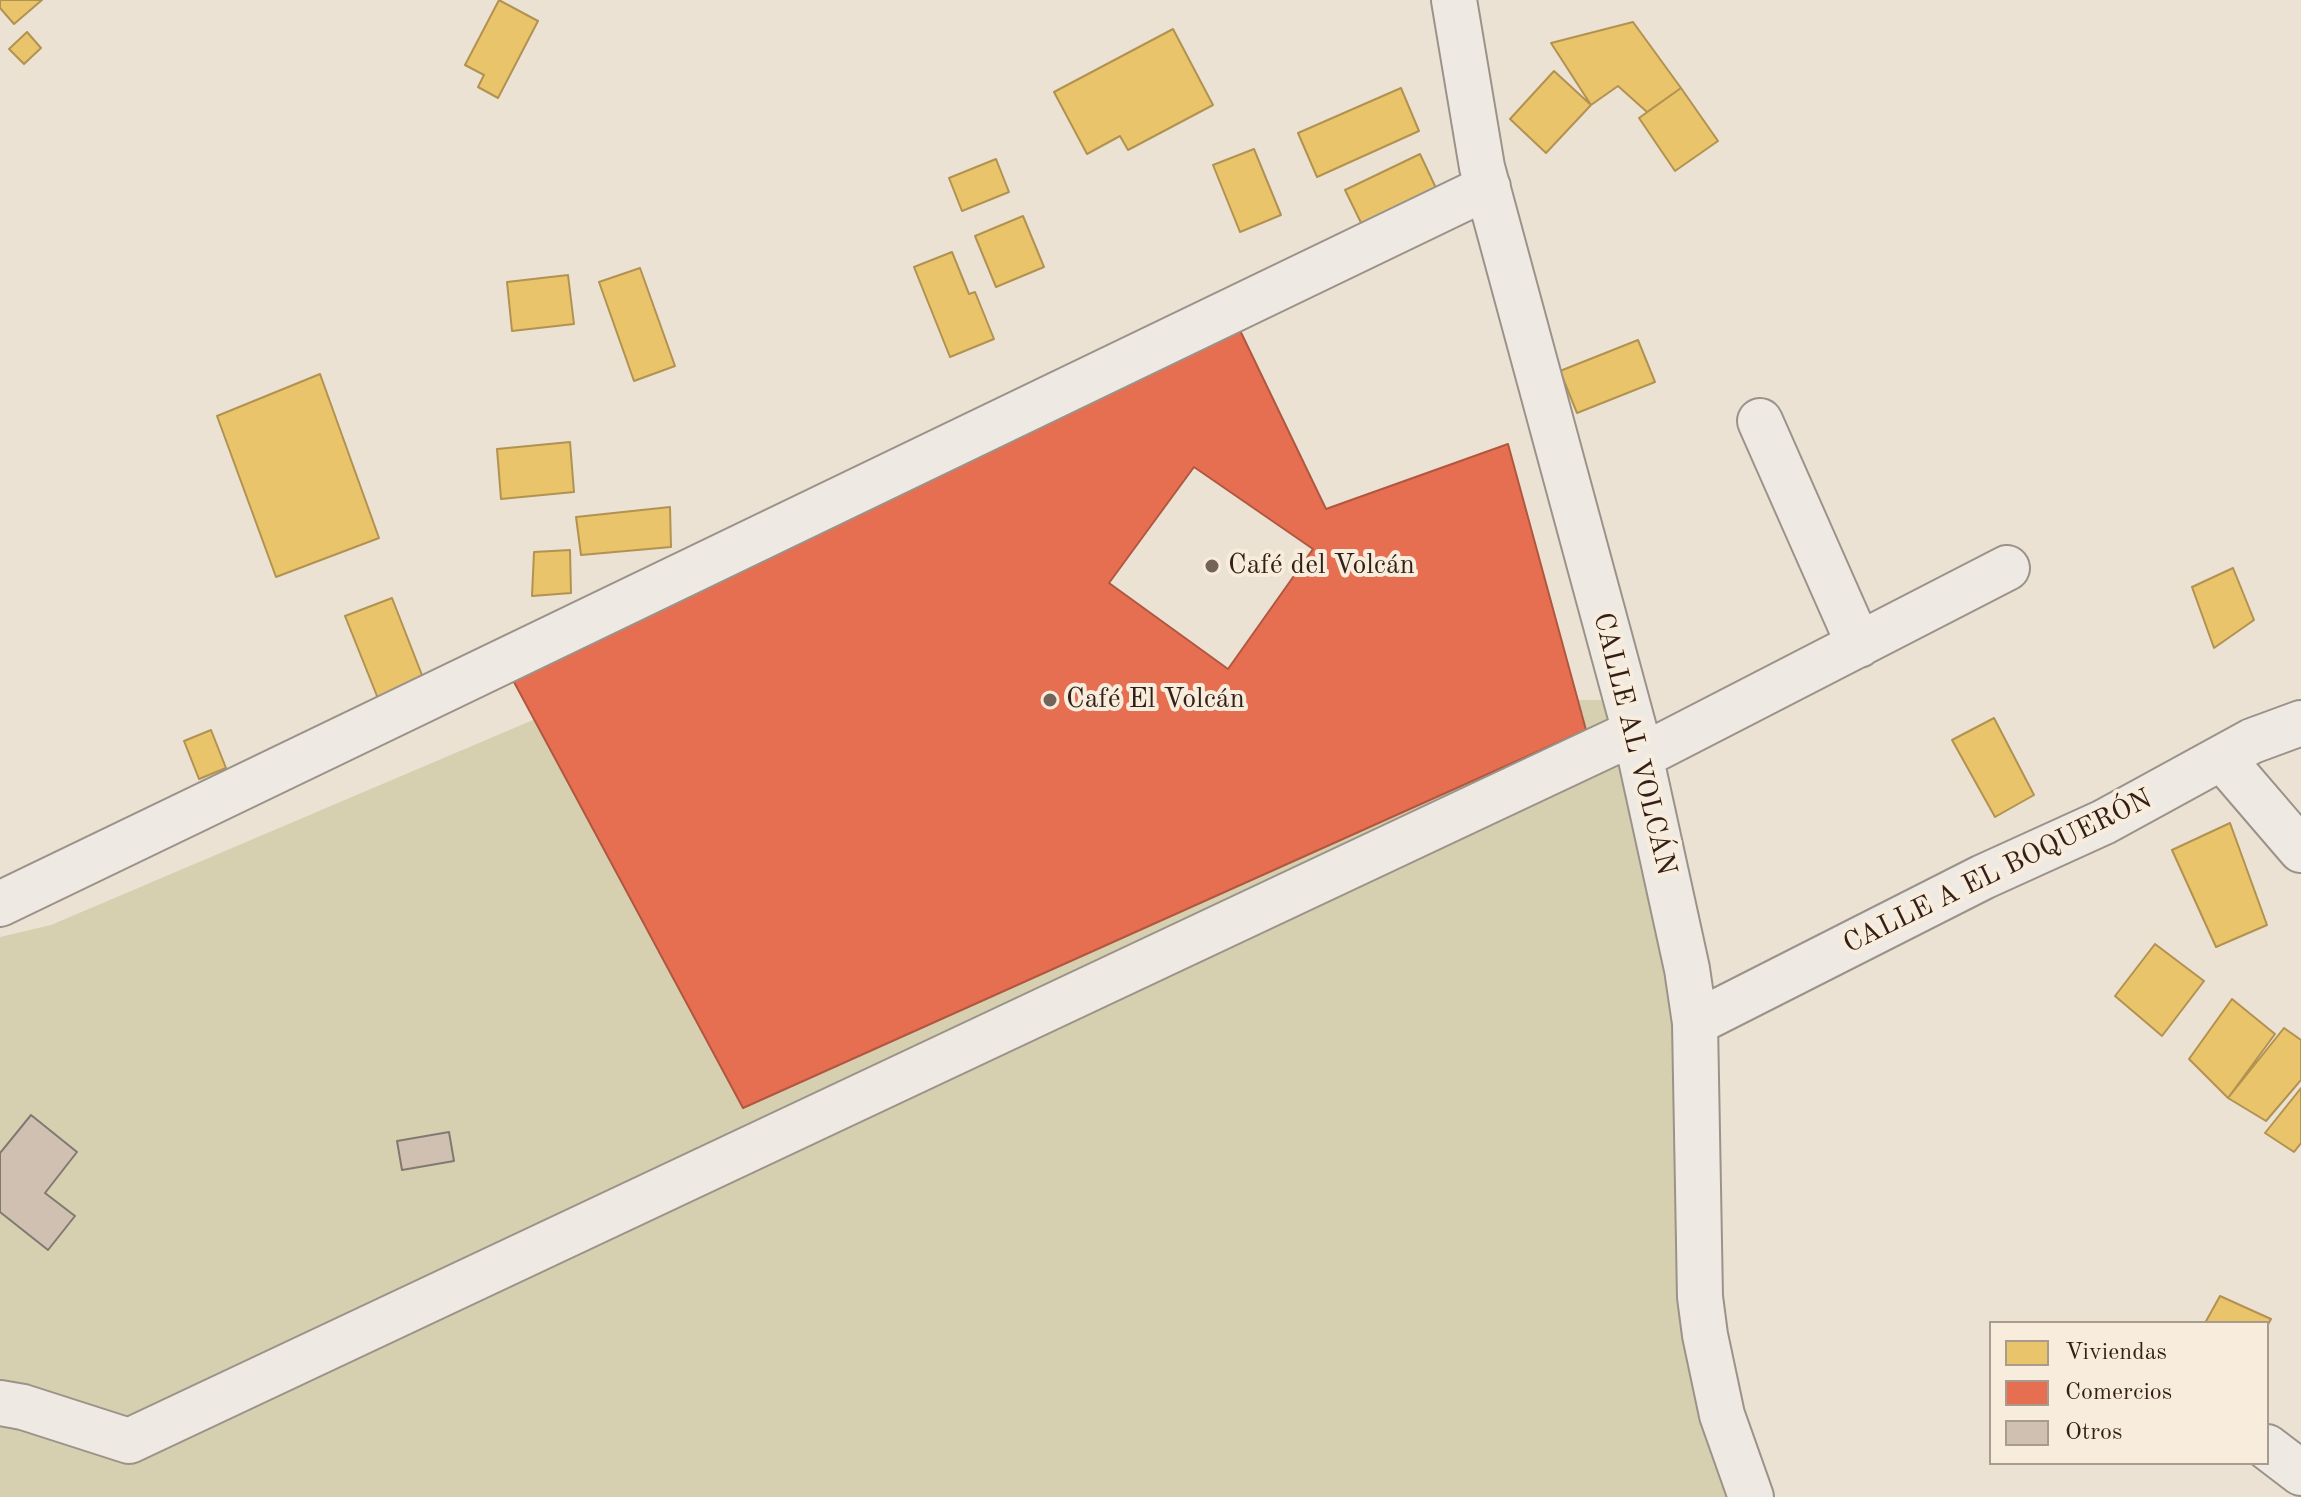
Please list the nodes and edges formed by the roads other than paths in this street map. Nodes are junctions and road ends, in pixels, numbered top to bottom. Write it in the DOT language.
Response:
graph roads {
  1 [pos="1454,0"];
  2 [pos="1488,187"];
  3 [pos="1760,421"];
  4 [pos="2007,568"];
  5 [pos="1859,645"];
  6 [pos="2301,723"];
  7 [pos="1638,744"];
  8 [pos="2222,758"];
  9 [pos="2301,850"];
  10 [pos="0,904"];
  11 [pos="1695,1023"];
  12 [pos="0,1403"];
  13 [pos="2269,1449"];
  14 [pos="2301,1473"];
  15 [pos="1751,1497"];
  1 -- 2 [label="street, CALLE AL VOLCÁN"];
  2 -- 7 [label="street, CALLE AL VOLCÁN"];
  2 -- 10 [label="street"];
  3 -- 5 [label="street"];
  4 -- 5 [label="street"];
  5 -- 7 [label="street"];
  6 -- 8 [label="street, CALLE A EL BOQUERÓN"];
  7 -- 11 [label="street, CALLE AL VOLCÁN"];
  7 -- 12 [label="street"];
  8 -- 9 [label="street"];
  8 -- 11 [label="street, CALLE A EL BOQUERÓN"];
  11 -- 15 [label="street, CALLE AL VOLCÁN"];
  13 -- 14 [label="street"];
}
